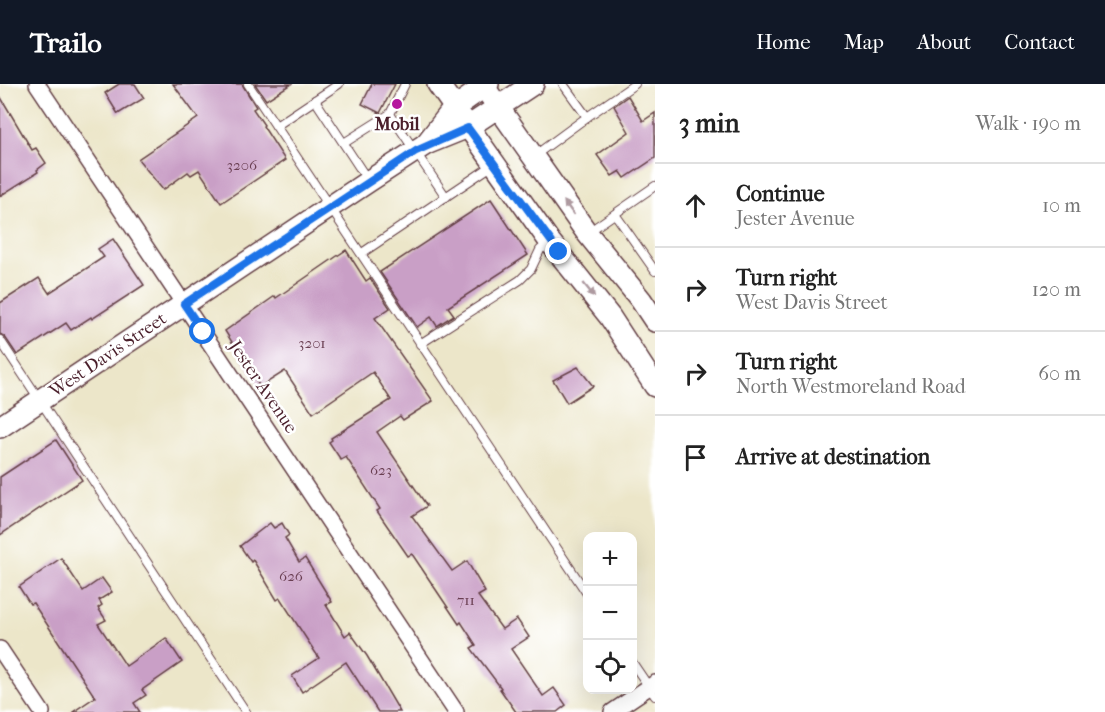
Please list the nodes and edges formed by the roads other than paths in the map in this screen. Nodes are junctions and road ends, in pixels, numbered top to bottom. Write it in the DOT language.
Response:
graph roads {
  1 [pos="37,84"];
  2 [pos="248,84"];
  3 [pos="339,84"];
  4 [pos="405,84"];
  5 [pos="438,84"];
  6 [pos="533,84"];
  7 [pos="563,84"];
  8 [pos="635,84"];
  9 [pos="484,85"];
  10 [pos="315,100"];
  11 [pos="454,108"];
  12 [pos="498,108"];
  13 [pos="390,114"];
  14 [pos="587,117"];
  15 [pos="276,126"];
  16 [pos="468,128"];
  17 [pos="344,143"];
  18 [pos="421,148"];
  19 [pos="532,157"];
  20 [pos="495,164"];
  21 [pos="369,181"];
  22 [pos="655,186"];
  23 [pos="446,197"];
  24 [pos="330,206"];
  25 [pos="615,213"];
  26 [pos="587,233"];
  27 [pos="554,247"];
  28 [pos="362,253"];
  29 [pos="655,271"];
  30 [pos="184,304"];
  31 [pos="655,321"];
  32 [pos="0,339"];
  33 [pos="420,344"];
  34 [pos="655,386"];
  35 [pos="40,401"];
  36 [pos="0,427"];
  37 [pos="583,588"];
  38 [pos="0,649"];
  39 [pos="637,667"];
  40 [pos="653,689"];
  41 [pos="42,712"];
  42 [pos="246,712"];
  43 [pos="456,712"];
  44 [pos="612,712"];
  1 -- 30 [label="street, Jester Avenue"];
  2 -- 15 [label="lane"];
  3 -- 10 [label="lane"];
  4 -- 13 [label="lane"];
  5 -- 11 [label="main road"];
  6 -- 12 [label="main road, West Davis Street"];
  7 -- 14 [label="lane"];
  8 -- 14 [label="lane"];
  9 -- 11 [label="main road, West Davis Street"];
  9 -- 12 [label="main road"];
  10 -- 15 [label="lane"];
  10 -- 17 [label="lane"];
  11 -- 16 [label="main road"];
  11 -- 18 [label="main road, West Davis Street"];
  12 -- 16 [label="main road, West Davis Street"];
  12 -- 19 [label="main road"];
  13 -- 17 [label="lane"];
  13 -- 18 [label="lane"];
  14 -- 19 [label="lane"];
  15 -- 24 [label="lane"];
  16 -- 18 [label="main road, West Davis Street"];
  16 -- 20 [label="main road"];
  17 -- 21 [label="lane"];
  18 -- 21 [label="main road, West Davis Street"];
  18 -- 23 [label="lane"];
  26 -- 19 [label="main road, one-way"];
  20 -- 23 [label="lane"];
  20 -- 27 [label="main road"];
  21 -- 24 [label="main road, West Davis Street"];
  22 -- 25 [label="lane"];
  23 -- 28 [label="lane"];
  24 -- 28 [label="lane"];
  24 -- 30 [label="main road, West Davis Street"];
  25 -- 26 [label="lane"];
  25 -- 29 [label="lane"];
  26 -- 27 [label="main road"];
  26 -- 31 [label="main road"];
  27 -- 33 [label="lane"];
  27 -- 34 [label="main road, one-way"];
  28 -- 33 [label="lane"];
  30 -- 35 [label="main road, West Davis Street"];
  30 -- 43 [label="street, Jester Avenue"];
  32 -- 35 [label="lane"];
  33 -- 37 [label="lane"];
  35 -- 36 [label="main road, West Davis Street"];
  35 -- 42 [label="lane"];
  38 -- 41 [label="street"];
  39 -- 40 [label="lane"];
  40 -- 44 [label="street"];
}
